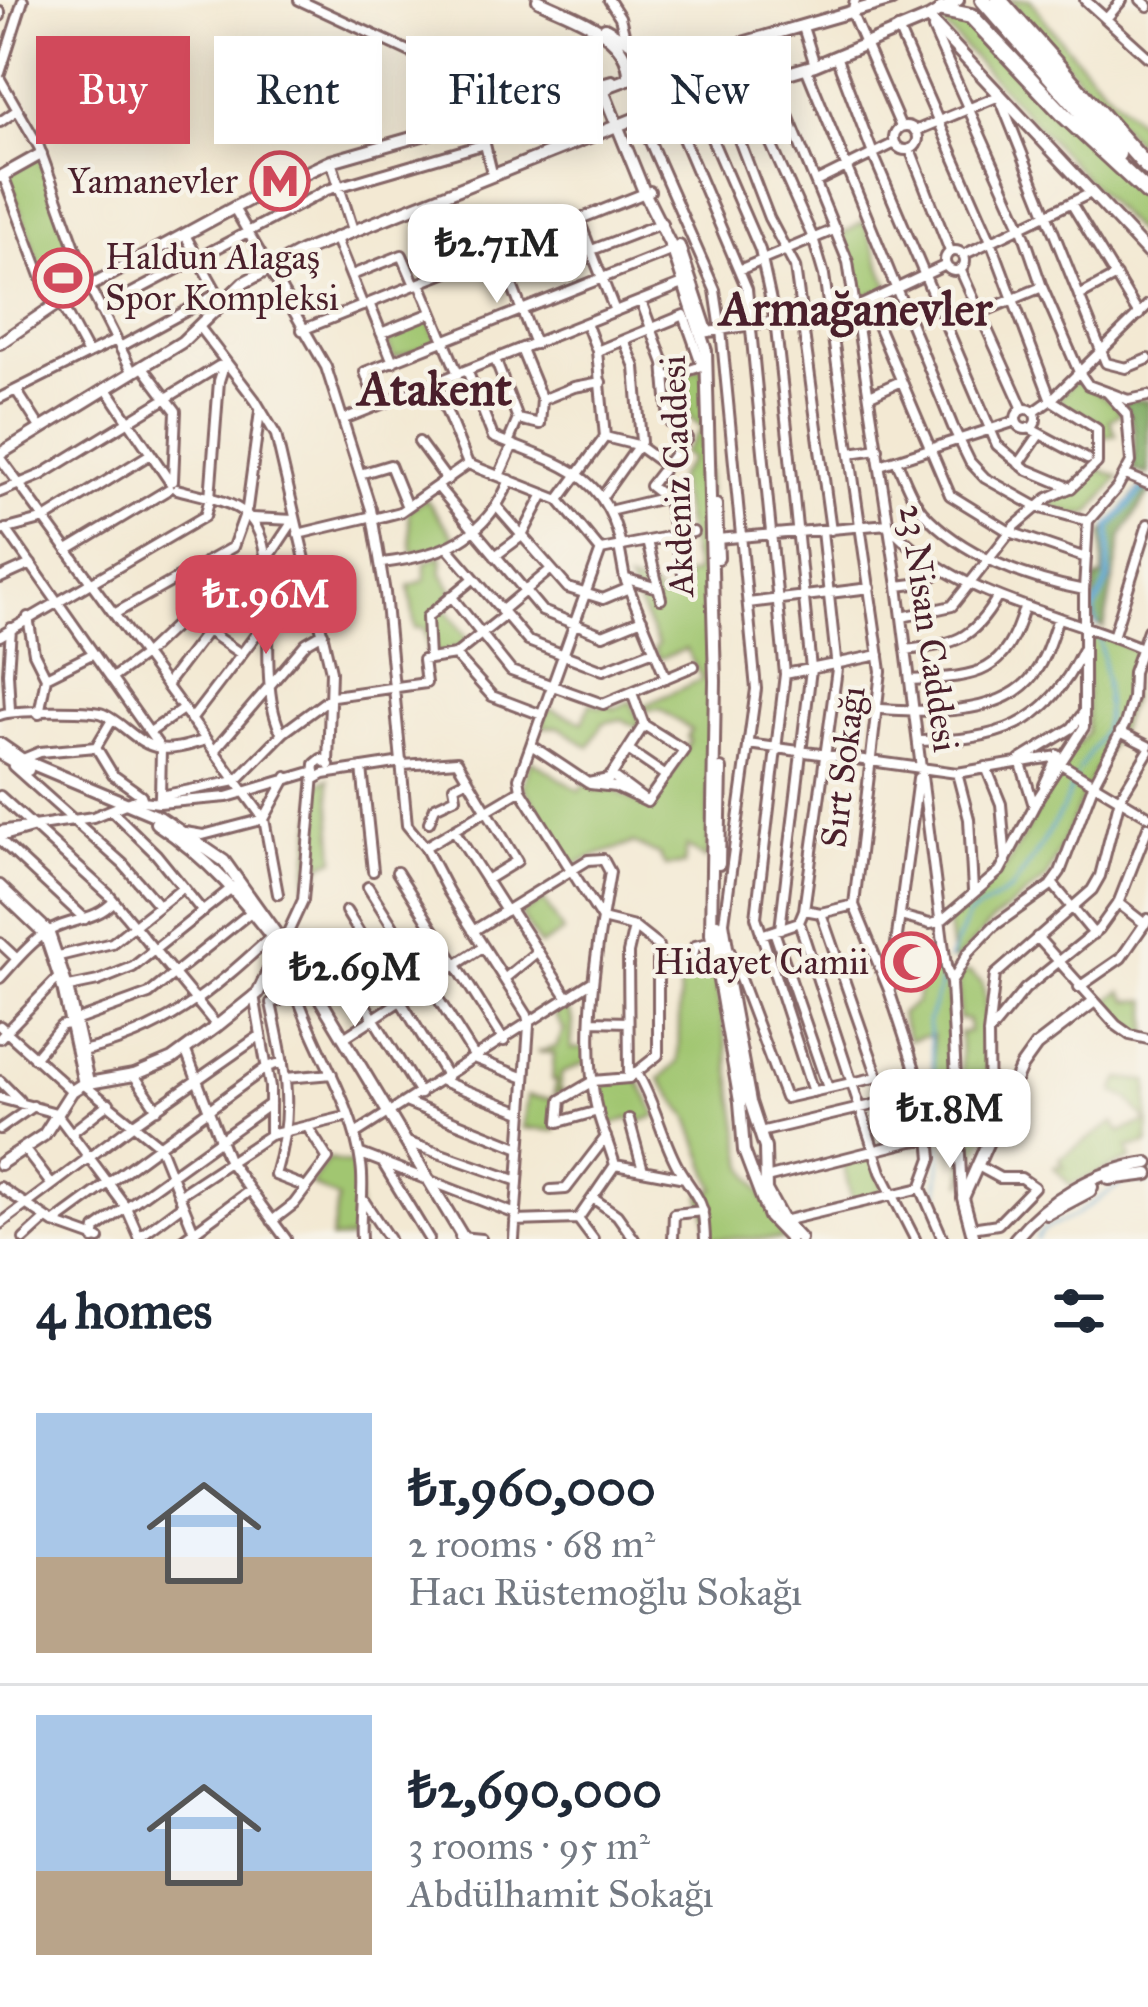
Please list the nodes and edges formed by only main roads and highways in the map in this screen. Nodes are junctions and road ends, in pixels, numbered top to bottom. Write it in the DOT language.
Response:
graph roads {
  1 [pos="538,0"];
  2 [pos="553,0"];
  3 [pos="892,0"];
  4 [pos="983,0"];
  5 [pos="999,0"];
  6 [pos="862,3"];
  7 [pos="944,5"];
  8 [pos="771,36"];
  9 [pos="627,39"];
  10 [pos="627,56"];
  11 [pos="627,80"];
  12 [pos="603,101"];
  13 [pos="615,126"];
  14 [pos="406,140"];
  15 [pos="41,154"];
  16 [pos="1148,167"];
  17 [pos="1,176"];
  18 [pos="1148,190"];
  19 [pos="647,192"];
  20 [pos="1148,253"];
  21 [pos="685,286"];
  22 [pos="704,332"];
  23 [pos="0,343"];
  24 [pos="0,456"];
  25 [pos="0,744"];
  26 [pos="13,759"];
  27 [pos="119,808"];
  28 [pos="256,907"];
  29 [pos="278,941"];
  30 [pos="716,942"];
  31 [pos="1092,1003"];
  32 [pos="762,1135"];
  33 [pos="743,1143"];
  34 [pos="765,1156"];
  35 [pos="1148,1163"];
  36 [pos="0,1164"];
  37 [pos="748,1166"];
  38 [pos="1148,1174"];
  39 [pos="1088,1185"];
  40 [pos="972,1233"];
  41 [pos="462,1238"];
  42 [pos="790,1239"];
  43 [pos="800,1239"];
  44 [pos="1020,1239"];
  1 -- 10 [label="main road"];
  2 -- 9 [label="main road"];
  3 -- 6 [label="main road"];
  4 -- 18 [label="highway"];
  5 -- 16 [label="highway"];
  6 -- 8 [label="main road"];
  7 -- 13 [label="main road"];
  7 -- 18 [label="highway"];
  7 -- 20 [label="main road"];
  11 -- 13 [label="main road"];
  12 -- 13 [label="main road, Akdeniz Caddesi"];
  13 -- 19 [label="main road, Akdeniz Caddesi"];
  13 -- 24 [label="main road"];
  14 -- 23 [label="main road"];
  15 -- 17 [label="main road"];
  19 -- 21 [label="main road, Akdeniz Caddesi"];
  19 -- 21 [label="main road, Akdeniz Caddesi"];
  21 -- 22 [label="main road, Akdeniz Caddesi"];
  22 -- 30 [label="main road, Akdeniz Caddesi"];
  22 -- 30 [label="main road, Akdeniz Caddesi"];
  25 -- 26 [label="main road"];
  26 -- 27 [label="main road"];
  27 -- 28 [label="main road"];
  27 -- 28 [label="main road"];
  28 -- 29 [label="main road"];
  29 -- 36 [label="main road"];
  29 -- 41 [label="main road"];
  30 -- 32 [label="main road, Akdeniz Caddesi"];
  30 -- 33 [label="main road, Akdeniz Caddesi"];
  31 -- 40 [label="main road"];
  32 -- 33 [label="main road"];
  32 -- 34 [label="main road, Akdeniz Caddesi"];
  33 -- 37 [label="main road, Akdeniz Caddesi"];
  34 -- 37 [label="main road"];
  34 -- 43 [label="main road, Akdeniz Caddesi"];
  35 -- 39 [label="main road"];
  37 -- 42 [label="main road, Akdeniz Caddesi"];
  38 -- 39 [label="main road"];
  39 -- 44 [label="main road"];
  39 -- 44 [label="main road"];
}
